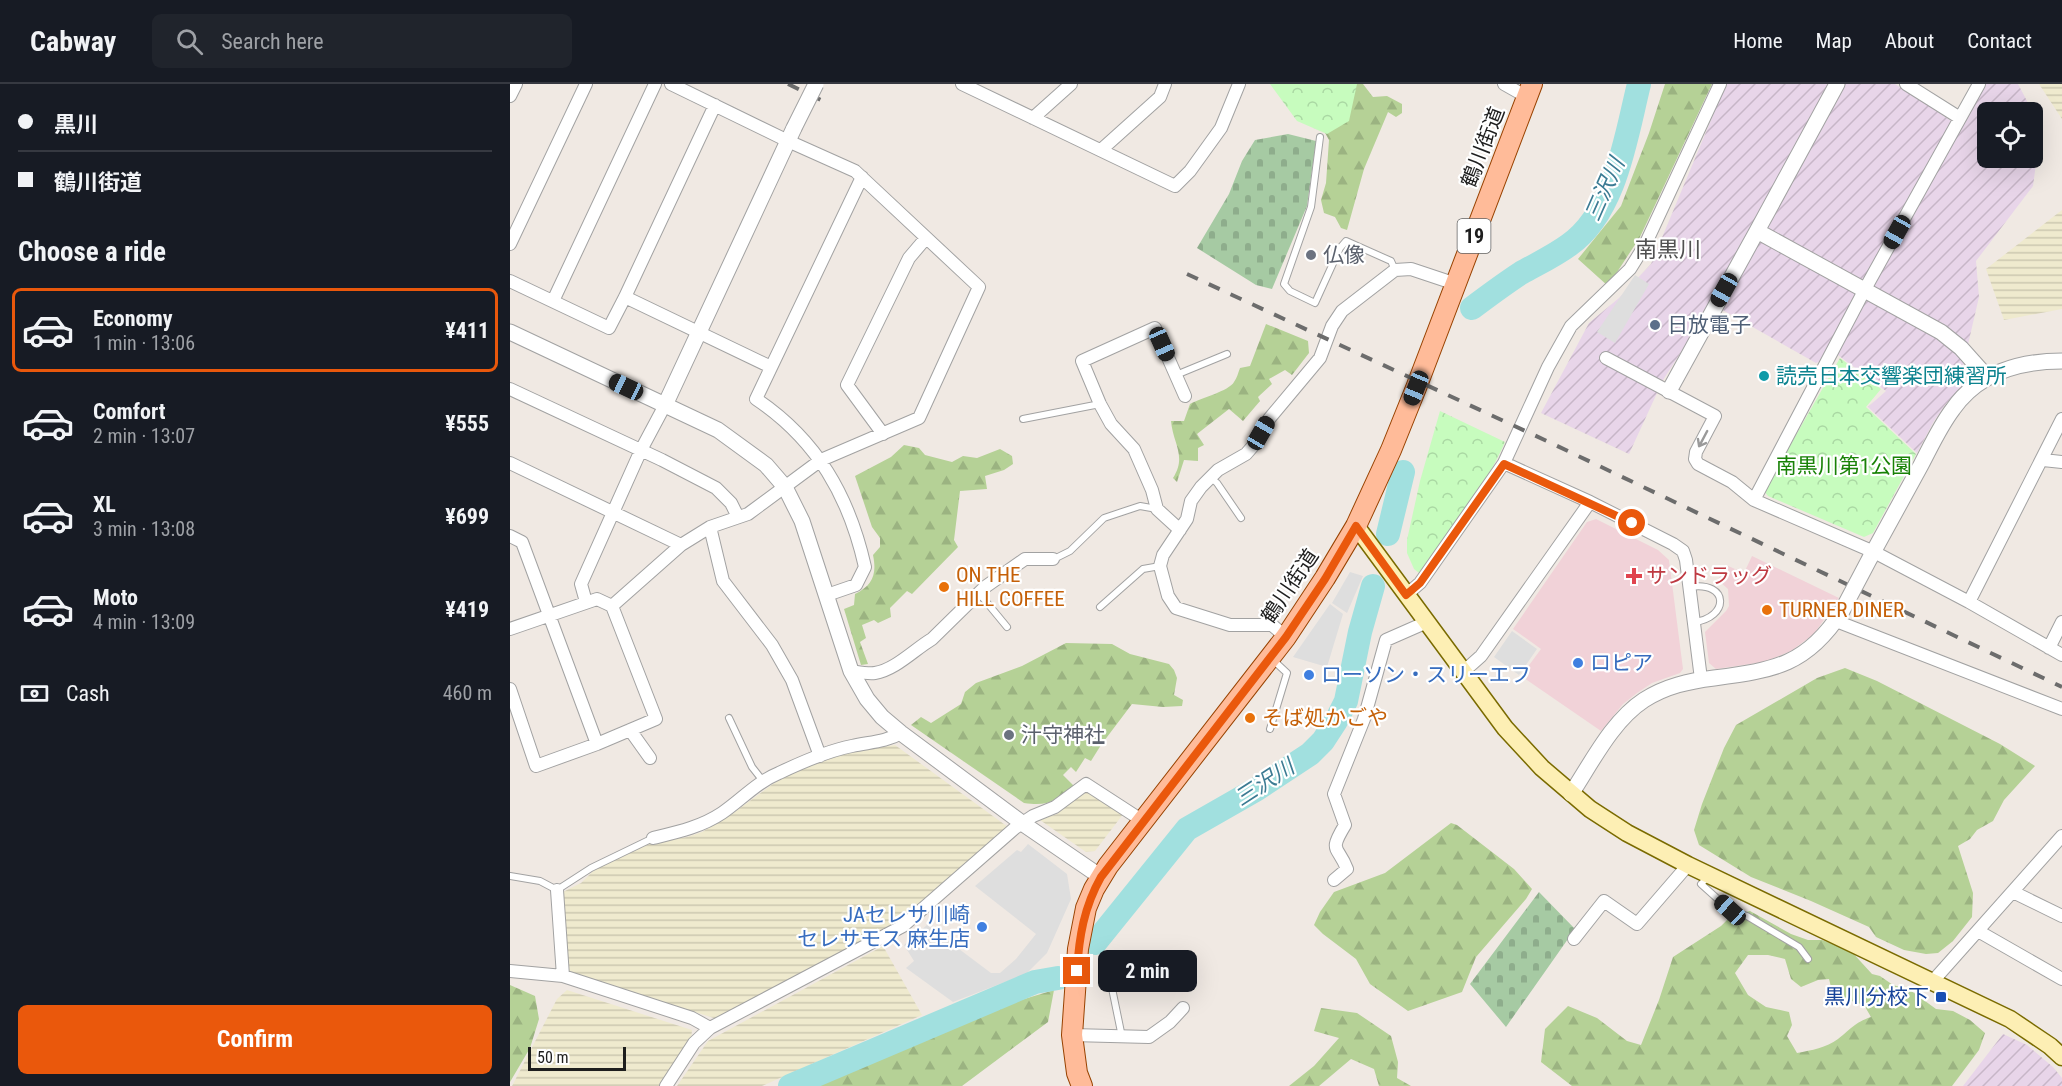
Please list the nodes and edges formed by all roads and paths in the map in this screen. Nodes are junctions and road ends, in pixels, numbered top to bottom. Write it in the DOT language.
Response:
graph roads {
  1 [pos="516,84"];
  2 [pos="586,84"];
  3 [pos="655,84"];
  4 [pos="671,84"];
  5 [pos="816,84"];
  6 [pos="1071,84"];
  7 [pos="1165,84"];
  8 [pos="1239,84"];
  9 [pos="1504,84"];
  10 [pos="1720,84"];
  11 [pos="1838,84"];
  12 [pos="1906,84"];
  13 [pos="1979,84"];
  14 [pos="967,85"];
  15 [pos="1530,90"];
  16 [pos="510,96"];
  17 [pos="715,105"];
  18 [pos="1033,118"];
  19 [pos="1960,118"];
  20 [pos="791,134"];
  21 [pos="1320,137"];
  22 [pos="1101,150"];
  23 [pos="862,177"];
  24 [pos="1756,231"];
  25 [pos="926,238"];
  26 [pos="510,244"];
  27 [pos="1395,270"];
  28 [pos="510,281"];
  29 [pos="1456,284"];
  30 [pos="1865,289"];
  31 [pos="625,297"];
  32 [pos="553,301"];
  33 [pos="510,332"];
  34 [pos="698,332"];
  35 [pos="1227,354"];
  36 [pos="1606,358"];
  37 [pos="2062,361"];
  38 [pos="771,367"];
  39 [pos="1176,375"];
  40 [pos="1987,378"];
  41 [pos="510,389"];
  42 [pos="1669,391"];
  43 [pos="1185,396"];
  44 [pos="1100,404"];
  45 [pos="665,405"];
  46 [pos="1023,419"];
  47 [pos="2062,419"];
  48 [pos="883,434"];
  49 [pos="640,450"];
  50 [pos="821,460"];
  51 [pos="2043,460"];
  52 [pos="2062,462"];
  53 [pos="510,463"];
  54 [pos="1504,464"];
  55 [pos="1211,478"];
  56 [pos="785,487"];
  57 [pos="1754,500"];
  58 [pos="1590,502"];
  59 [pos="1156,509"];
  60 [pos="613,513"];
  61 [pos="738,518"];
  62 [pos="1242,518"];
  63 [pos="1356,526"];
  64 [pos="710,527"];
  65 [pos="1179,530"];
  66 [pos="510,536"];
  67 [pos="681,545"];
  68 [pos="1872,555"];
  69 [pos="1053,559"];
  70 [pos="1160,566"];
  71 [pos="1690,587"];
  72 [pos="979,593"];
  73 [pos="827,595"];
  74 [pos="1406,595"];
  75 [pos="586,602"];
  76 [pos="1969,602"];
  77 [pos="612,606"];
  78 [pos="1100,607"];
  79 [pos="548,614"];
  80 [pos="1839,616"];
  81 [pos="1427,622"];
  82 [pos="1694,622"];
  83 [pos="2062,622"];
  84 [pos="1007,627"];
  85 [pos="510,629"];
  86 [pos="1286,637"];
  87 [pos="2049,648"];
  88 [pos="2062,655"];
  89 [pos="1270,658"];
  90 [pos="851,671"];
  91 [pos="1462,672"];
  92 [pos="1701,680"];
  93 [pos="510,689"];
  94 [pos="2062,709"];
  95 [pos="729,718"];
  96 [pos="516,720"];
  97 [pos="1270,729"];
  98 [pos="630,730"];
  99 [pos="901,733"];
  100 [pos="597,744"];
  101 [pos="820,756"];
  102 [pos="650,758"];
  103 [pos="763,781"];
  104 [pos="1571,794"];
  105 [pos="1143,821"];
  106 [pos="1023,823"];
  107 [pos="2062,836"];
  108 [pos="653,838"];
  109 [pos="1688,865"];
  110 [pos="1709,875"];
  111 [pos="510,876"];
  112 [pos="1101,877"];
  113 [pos="1334,880"];
  114 [pos="557,890"];
  115 [pos="2013,892"];
  116 [pos="2062,916"];
  117 [pos="1978,931"];
  118 [pos="1574,939"];
  119 [pos="1808,959"];
  120 [pos="1107,964"];
  121 [pos="510,971"];
  122 [pos="563,976"];
  123 [pos="2062,979"];
  124 [pos="1933,981"];
  125 [pos="1183,1008"];
  126 [pos="710,1028"];
  127 [pos="1072,1035"];
  128 [pos="1122,1037"];
  129 [pos="2062,1057"];
  130 [pos="666,1086"];
  131 [pos="1082,1086"];
  1 -- 16 [label="street"];
  2 -- 26 [label="street"];
  3 -- 32 [label="street"];
  4 -- 17 [label="street"];
  5 -- 20 [label="street, bridge"];
  6 -- 18 [label="street"];
  7 -- 22 [label="street"];
  8 -- 22 [label="street"];
  9 -- 15 [label="street"];
  10 -- 54 [label="street"];
  11 -- 24 [label="street"];
  12 -- 19 [label="street"];
  13 -- 19 [label="street"];
  14 -- 18 [label="street"];
  15 -- 29 [label="main road, 鶴川街道 / 19"];
  17 -- 20 [label="street"];
  17 -- 31 [label="street"];
  18 -- 22 [label="street"];
  19 -- 30 [label="street"];
  20 -- 23 [label="street"];
  20 -- 34 [label="street"];
  21 -- 27 [label="lane"];
  23 -- 25 [label="street"];
  23 -- 38 [label="street"];
  24 -- 30 [label="street"];
  24 -- 42 [label="street"];
  25 -- 48 [label="street"];
  25 -- 48 [label="street"];
  27 -- 29 [label="street"];
  27 -- 55 [label="street"];
  28 -- 32 [label="street"];
  29 -- 63 [label="main road, 鶴川街道 / 19"];
  30 -- 40 [label="street"];
  30 -- 57 [label="street"];
  31 -- 32 [label="street"];
  31 -- 34 [label="street"];
  33 -- 45 [label="street"];
  34 -- 38 [label="street"];
  34 -- 45 [label="street"];
  35 -- 39 [label="lane"];
  36 -- 42 [label="street"];
  37 -- 40 [label="street"];
  38 -- 50 [label="street"];
  39 -- 43 [label="street"];
  39 -- 44 [label="street"];
  40 -- 68 [label="street"];
  41 -- 49 [label="street"];
  42 -- 57 [label="street, one-way"];
  44 -- 46 [label="lane"];
  44 -- 59 [label="street"];
  45 -- 49 [label="street"];
  45 -- 56 [label="street"];
  47 -- 51 [label="street"];
  48 -- 50 [label="street"];
  49 -- 60 [label="street"];
  49 -- 61 [label="street"];
  50 -- 56 [label="street"];
  50 -- 73 [label="street"];
  51 -- 52 [label="street"];
  51 -- 76 [label="street"];
  53 -- 60 [label="street"];
  54 -- 58 [label="street"];
  54 -- 74 [label="street"];
  55 -- 62 [label="lane"];
  55 -- 65 [label="street"];
  56 -- 61 [label="street"];
  56 -- 73 [label="street"];
  57 -- 68 [label="street"];
  58 -- 71 [label="street"];
  58 -- 91 [label="street"];
  59 -- 65 [label="street"];
  59 -- 69 [label="lane"];
  60 -- 67 [label="street"];
  60 -- 75 [label="street"];
  61 -- 64 [label="street"];
  63 -- 74 [label="main road"];
  63 -- 86 [label="main road, 鶴川街道 / 19"];
  64 -- 67 [label="street"];
  64 -- 101 [label="street"];
  65 -- 70 [label="street"];
  66 -- 79 [label="street"];
  67 -- 77 [label="street"];
  68 -- 76 [label="street"];
  68 -- 80 [label="street, bridge"];
  69 -- 72 [label="street"];
  70 -- 78 [label="lane"];
  70 -- 86 [label="street"];
  71 -- 82 [label="street"];
  71 -- 82 [label="lane"];
  72 -- 84 [label="lane"];
  72 -- 90 [label="street"];
  73 -- 90 [label="street"];
  74 -- 81 [label="main road"];
  75 -- 77 [label="street"];
  75 -- 79 [label="street"];
  76 -- 87 [label="street"];
  77 -- 98 [label="street"];
  79 -- 85 [label="street"];
  79 -- 100 [label="street"];
  80 -- 92 [label="street"];
  80 -- 94 [label="street"];
  81 -- 91 [label="main road"];
  81 -- 113 [label="street"];
  82 -- 92 [label="street"];
  83 -- 87 [label="street"];
  86 -- 89 [label="main road, 鶴川街道 / 19"];
  87 -- 88 [label="street"];
  89 -- 97 [label="lane"];
  89 -- 105 [label="main road, 鶴川街道 / 19"];
  90 -- 99 [label="street"];
  91 -- 104 [label="main road"];
  92 -- 104 [label="street"];
  93 -- 96 [label="street"];
  95 -- 103 [label="lane"];
  96 -- 100 [label="street"];
  98 -- 100 [label="street"];
  98 -- 102 [label="street"];
  99 -- 101 [label="street"];
  99 -- 106 [label="street"];
  101 -- 103 [label="street"];
  103 -- 108 [label="street"];
  104 -- 109 [label="main road"];
  105 -- 106 [label="street"];
  105 -- 112 [label="main road, 鶴川街道 / 19"];
  106 -- 112 [label="street"];
  106 -- 126 [label="street"];
  107 -- 115 [label="street"];
  108 -- 114 [label="lane"];
  109 -- 110 [label="main road"];
  109 -- 118 [label="street"];
  110 -- 119 [label="lane"];
  110 -- 124 [label="main road"];
  111 -- 114 [label="lane"];
  112 -- 127 [label="main road, 鶴川街道 / 19"];
  114 -- 122 [label="street"];
  115 -- 116 [label="street"];
  115 -- 117 [label="street"];
  117 -- 123 [label="street"];
  117 -- 124 [label="street"];
  120 -- 128 [label="lane"];
  121 -- 122 [label="street"];
  122 -- 126 [label="street"];
  124 -- 129 [label="main road"];
  125 -- 128 [label="street"];
  126 -- 130 [label="street"];
  127 -- 128 [label="street"];
  127 -- 131 [label="main road, 鶴川街道 / 19"];
}
